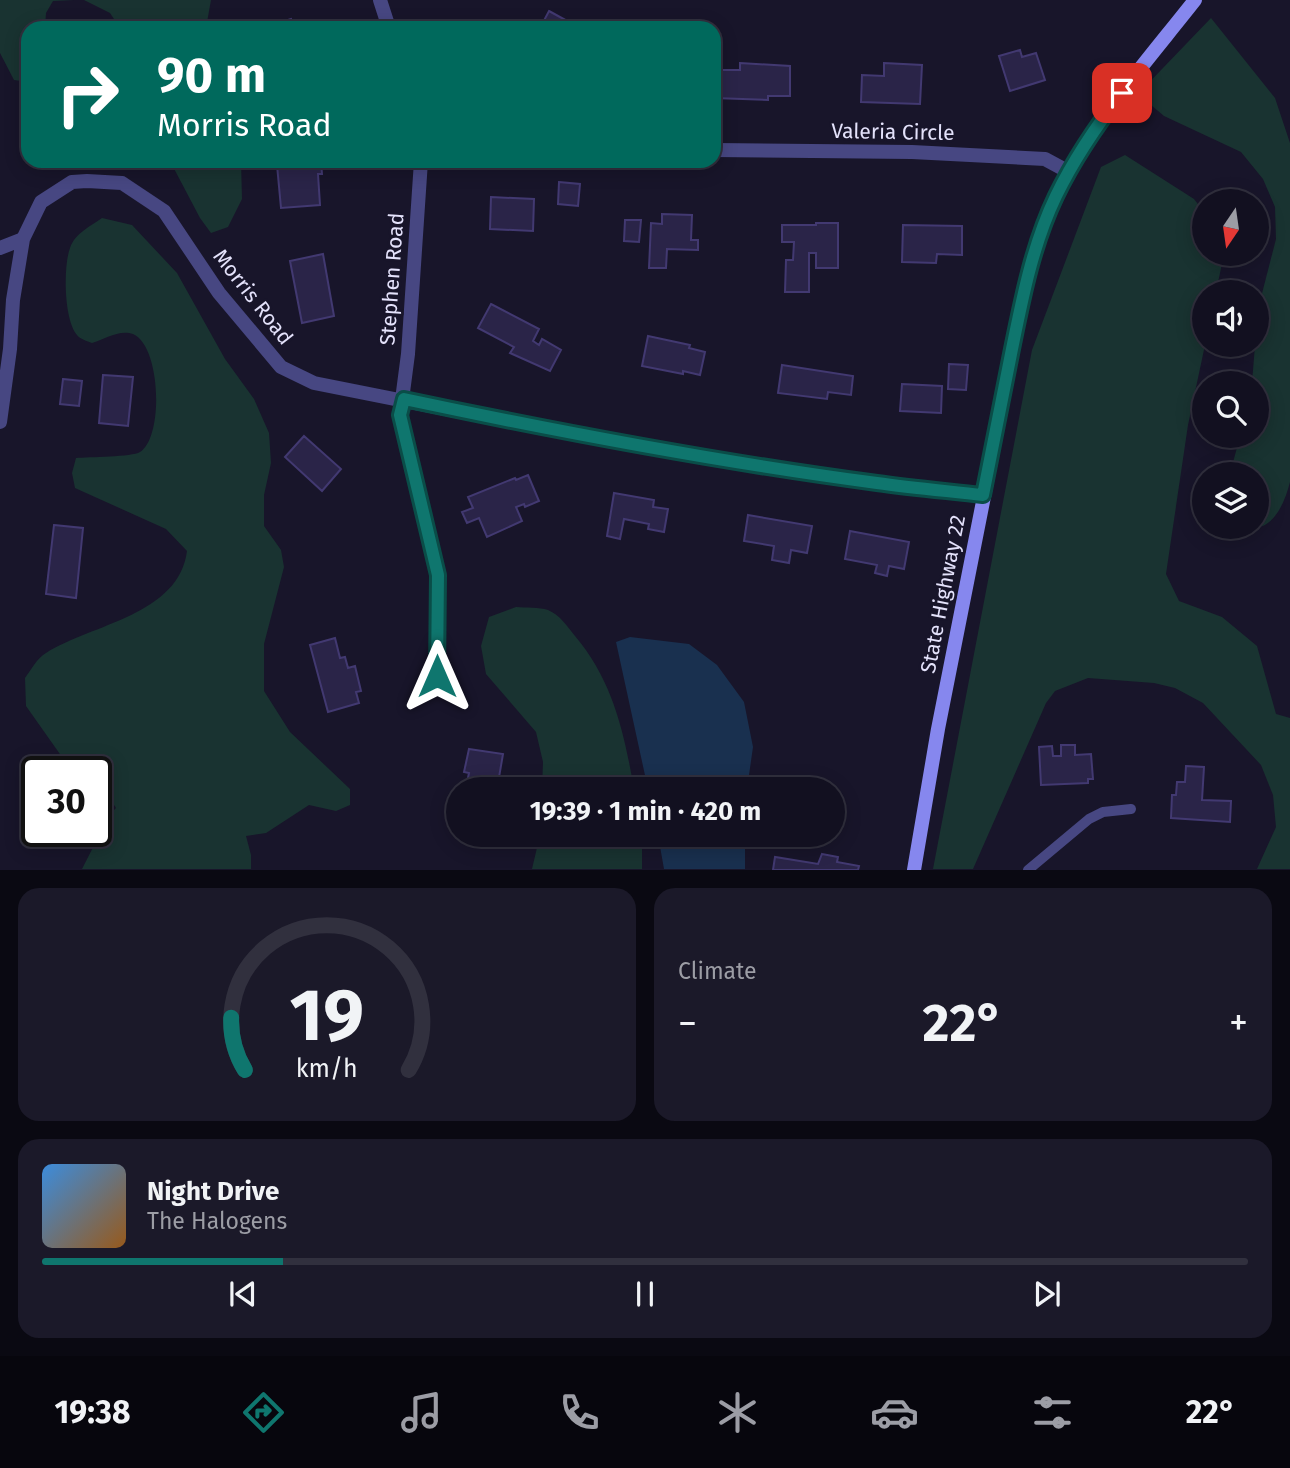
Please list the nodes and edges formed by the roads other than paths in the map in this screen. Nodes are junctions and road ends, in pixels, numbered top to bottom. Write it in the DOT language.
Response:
graph roads {
  1 [pos="380,0"];
  2 [pos="1195,0"];
  3 [pos="386,21"];
  4 [pos="721,150"];
  5 [pos="420,168"];
  6 [pos="1069,172"];
  7 [pos="23,239"];
  8 [pos="0,248"];
  9 [pos="404,399"];
  10 [pos="0,422"];
  11 [pos="983,495"];
  12 [pos="437,676"];
  13 [pos="1130,809"];
  14 [pos="914,870"];
  15 [pos="1028,870"];
  1 -- 3 [label="street"];
  2 -- 6 [label="main road, State Highway 22"];
  4 -- 6 [label="street, Valeria Circle"];
  5 -- 9 [label="street, Stephen Road"];
  6 -- 11 [label="main road, State Highway 22"];
  7 -- 8 [label="street"];
  7 -- 9 [label="street, Morris Road"];
  7 -- 10 [label="street, Morris Road"];
  9 -- 11 [label="street, Morris Road"];
  9 -- 12 [label="street, Stephen Road"];
  11 -- 14 [label="main road, State Highway 22"];
  13 -- 15 [label="lane"];
}
